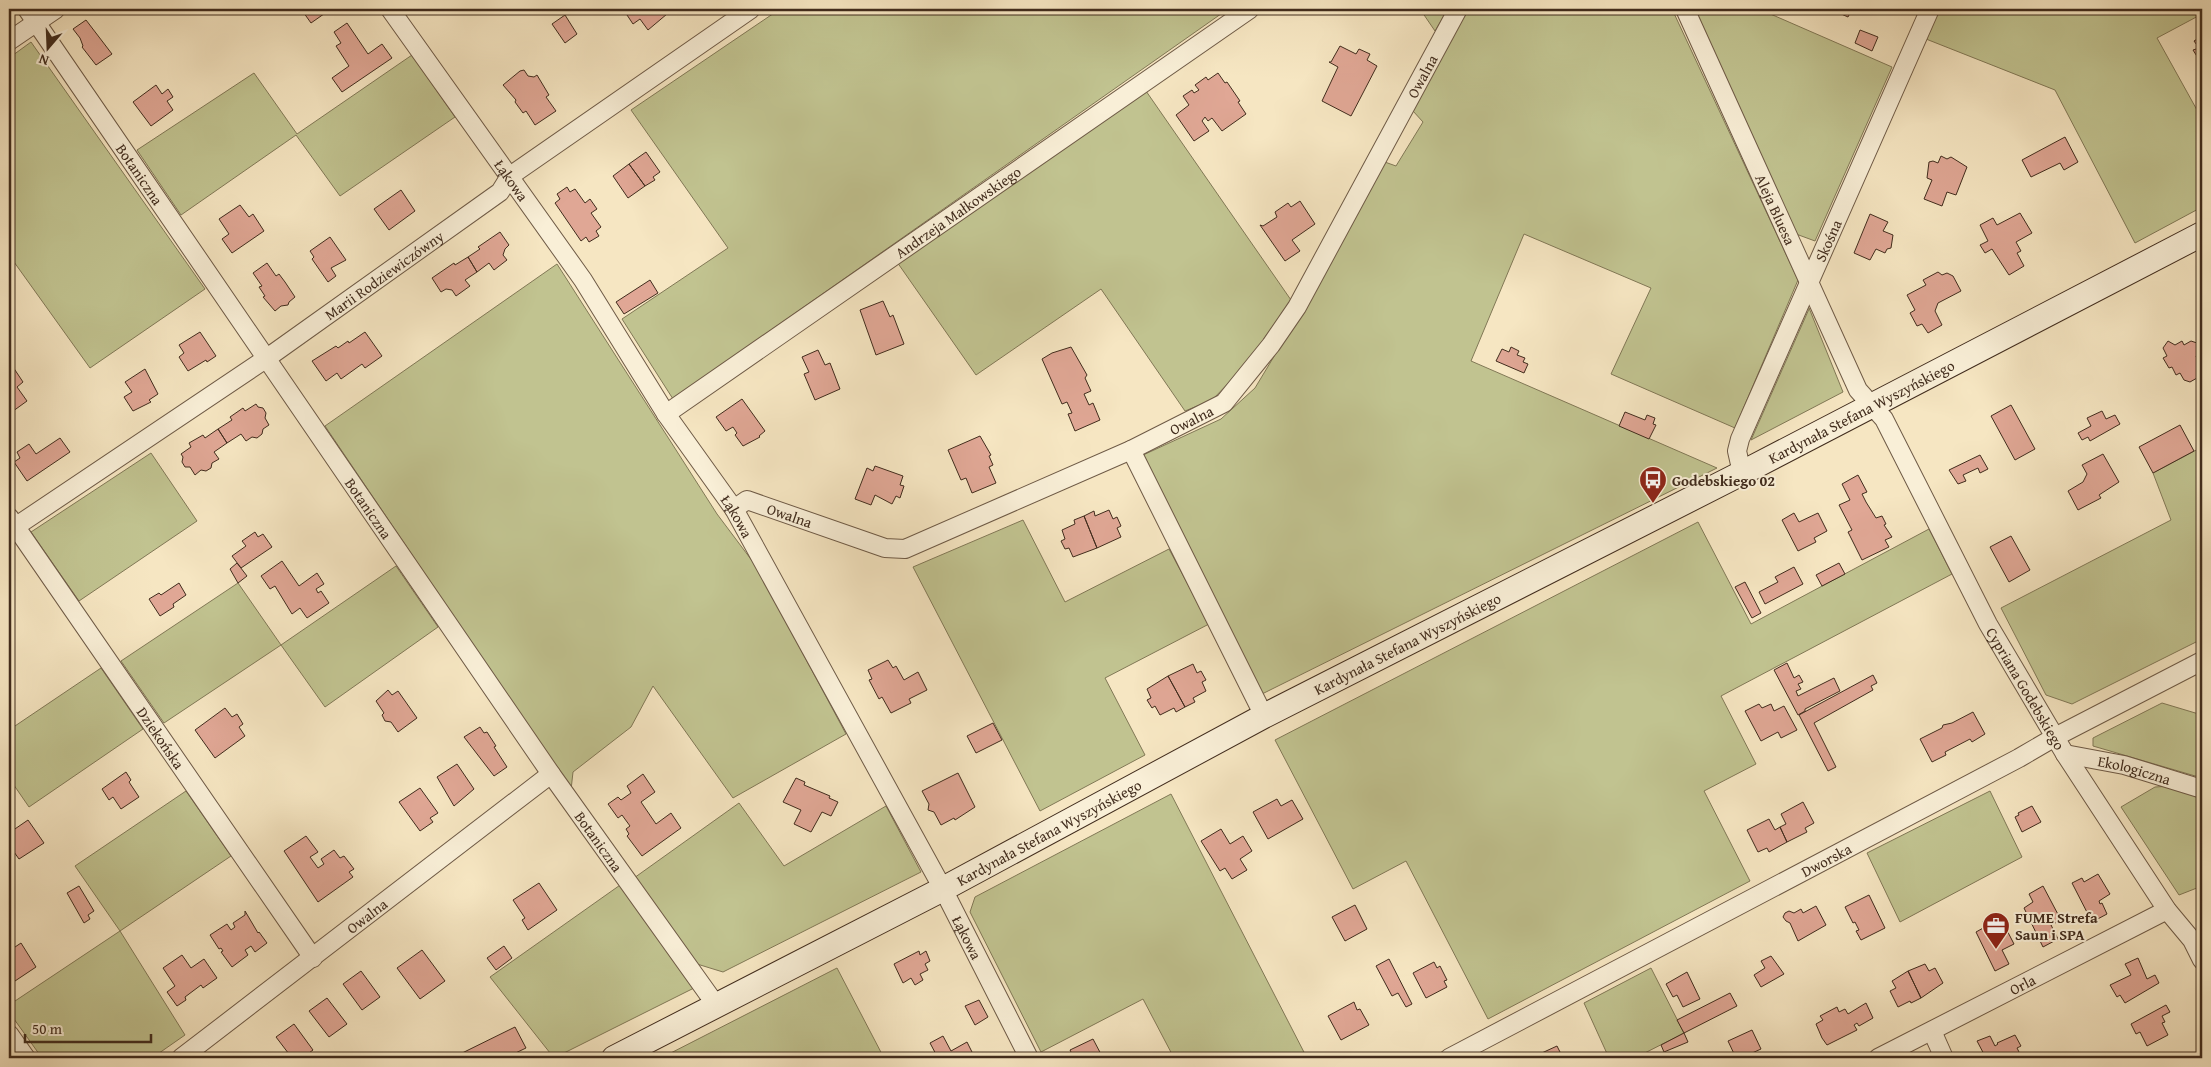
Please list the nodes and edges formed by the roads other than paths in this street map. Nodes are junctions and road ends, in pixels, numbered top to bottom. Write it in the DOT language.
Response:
graph roads {
  1 [pos="56,9"];
  2 [pos="390,9"];
  3 [pos="751,9"];
  4 [pos="1250,9"];
  5 [pos="1458,9"];
  6 [pos="1685,9"];
  7 [pos="1930,9"];
  8 [pos="31,16"];
  9 [pos="9,41"];
  10 [pos="510,176"];
  11 [pos="2202,234"];
  12 [pos="1808,282"];
  13 [pos="267,358"];
  14 [pos="1873,405"];
  15 [pos="666,414"];
  16 [pos="1131,450"];
  17 [pos="1742,473"];
  18 [pos="734,509"];
  19 [pos="11,525"];
  20 [pos="2202,661"];
  21 [pos="1264,716"];
  22 [pos="2055,737"];
  23 [pos="2065,754"];
  24 [pos="551,774"];
  25 [pos="2202,789"];
  26 [pos="943,889"];
  27 [pos="2167,910"];
  28 [pos="313,958"];
  29 [pos="2202,960"];
  30 [pos="716,1005"];
  31 [pos="1932,1031"];
  32 [pos="9,1034"];
  33 [pos="26,1058"];
  34 [pos="180,1058"];
  35 [pos="614,1058"];
  36 [pos="1029,1058"];
  37 [pos="1449,1058"];
  38 [pos="1878,1058"];
  39 [pos="1944,1058"];
  1 -- 8 [label="street"];
  2 -- 10 [label="street, Łąkowa"];
  3 -- 10 [label="street, Marii Rodziewiczówny"];
  4 -- 15 [label="street, Andrzeja Małkowskiego"];
  5 -- 16 [label="street, Owalna"];
  6 -- 12 [label="street, Aleja Bluesa"];
  7 -- 12 [label="street, Skośna"];
  8 -- 9 [label="street"];
  8 -- 13 [label="street, Botaniczna"];
  10 -- 13 [label="street, Marii Rodziewiczówny"];
  10 -- 15 [label="street, Łąkowa"];
  11 -- 14 [label="main road, Kardynała Stefana Wyszyńskiego"];
  12 -- 14 [label="street, Aleja Bluesa"];
  12 -- 17 [label="street, Skośna"];
  13 -- 19 [label="street, Marii Rodziewiczówny"];
  13 -- 24 [label="street, Botaniczna"];
  14 -- 17 [label="main road, Kardynała Stefana Wyszyńskiego"];
  14 -- 22 [label="street, Cypriana Godebskiego"];
  15 -- 18 [label="street, Łąkowa"];
  16 -- 18 [label="street, Owalna"];
  16 -- 21 [label="street"];
  17 -- 21 [label="main road, Kardynała Stefana Wyszyńskiego"];
  18 -- 26 [label="street, Łąkowa"];
  19 -- 28 [label="street, Dziekońska"];
  20 -- 22 [label="street, Dworska"];
  21 -- 26 [label="main road, Kardynała Stefana Wyszyńskiego"];
  22 -- 23 [label="street, Cypriana Godebskiego"];
  22 -- 37 [label="street, Dworska"];
  23 -- 25 [label="street, Ekologiczna"];
  23 -- 27 [label="street, Cypriana Godebskiego"];
  24 -- 28 [label="street, Owalna"];
  24 -- 30 [label="street, Botaniczna"];
  26 -- 30 [label="main road, Kardynała Stefana Wyszyńskiego"];
  26 -- 36 [label="street, Łąkowa"];
  27 -- 29 [label="street, Cypriana Godebskiego"];
  27 -- 31 [label="street, Orla"];
  28 -- 34 [label="street, Owalna"];
  30 -- 35 [label="main road, Kardynała Stefana Wyszyńskiego"];
  31 -- 38 [label="street, Orla"];
  31 -- 39 [label="street"];
  32 -- 33 [label="street"];
}
